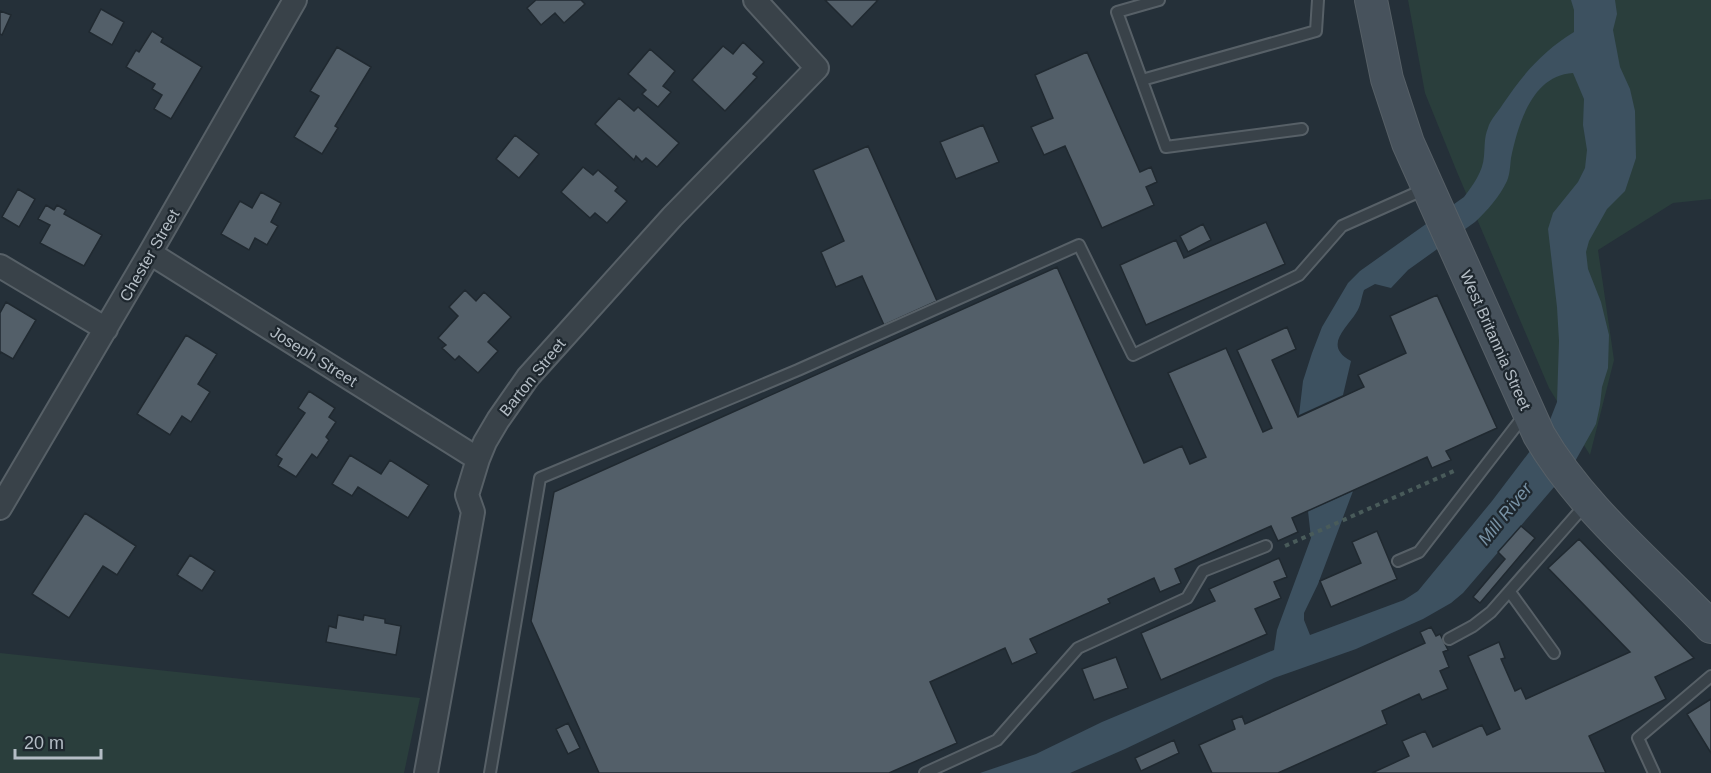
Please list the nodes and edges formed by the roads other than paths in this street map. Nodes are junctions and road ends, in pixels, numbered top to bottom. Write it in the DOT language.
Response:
graph roads {
  1 [pos="295,0"];
  2 [pos="755,0"];
  3 [pos="1159,0"];
  4 [pos="1318,0"];
  5 [pos="1371,0"];
  6 [pos="1142,80"];
  7 [pos="1302,129"];
  8 [pos="1430,192"];
  9 [pos="150,253"];
  10 [pos="0,266"];
  11 [pos="106,329"];
  12 [pos="1529,414"];
  13 [pos="478,459"];
  14 [pos="1582,495"];
  15 [pos="0,508"];
  16 [pos="1266,546"];
  17 [pos="1398,561"];
  18 [pos="1510,592"];
  19 [pos="1711,627"];
  20 [pos="1449,639"];
  21 [pos="1554,653"];
  22 [pos="1711,676"];
  23 [pos="426,773"];
  24 [pos="490,773"];
  25 [pos="925,773"];
  26 [pos="1654,773"];
  1 -- 9 [label="street, Chester Street"];
  2 -- 13 [label="street, Barton Street"];
  3 -- 6 [label="lane"];
  4 -- 6 [label="lane"];
  5 -- 8 [label="street, West Britannia Street"];
  6 -- 7 [label="lane"];
  8 -- 12 [label="street, West Britannia Street"];
  8 -- 24 [label="lane"];
  9 -- 11 [label="street, Chester Street"];
  9 -- 13 [label="street, Joseph Street"];
  10 -- 11 [label="street"];
  11 -- 15 [label="street, Chester Street"];
  12 -- 14 [label="street, West Britannia Street"];
  12 -- 17 [label="lane"];
  13 -- 23 [label="street, Barton Street"];
  14 -- 18 [label="lane"];
  14 -- 19 [label="street, West Britannia Street"];
  16 -- 25 [label="lane"];
  18 -- 20 [label="lane"];
  18 -- 21 [label="lane"];
  22 -- 26 [label="lane"];
}
